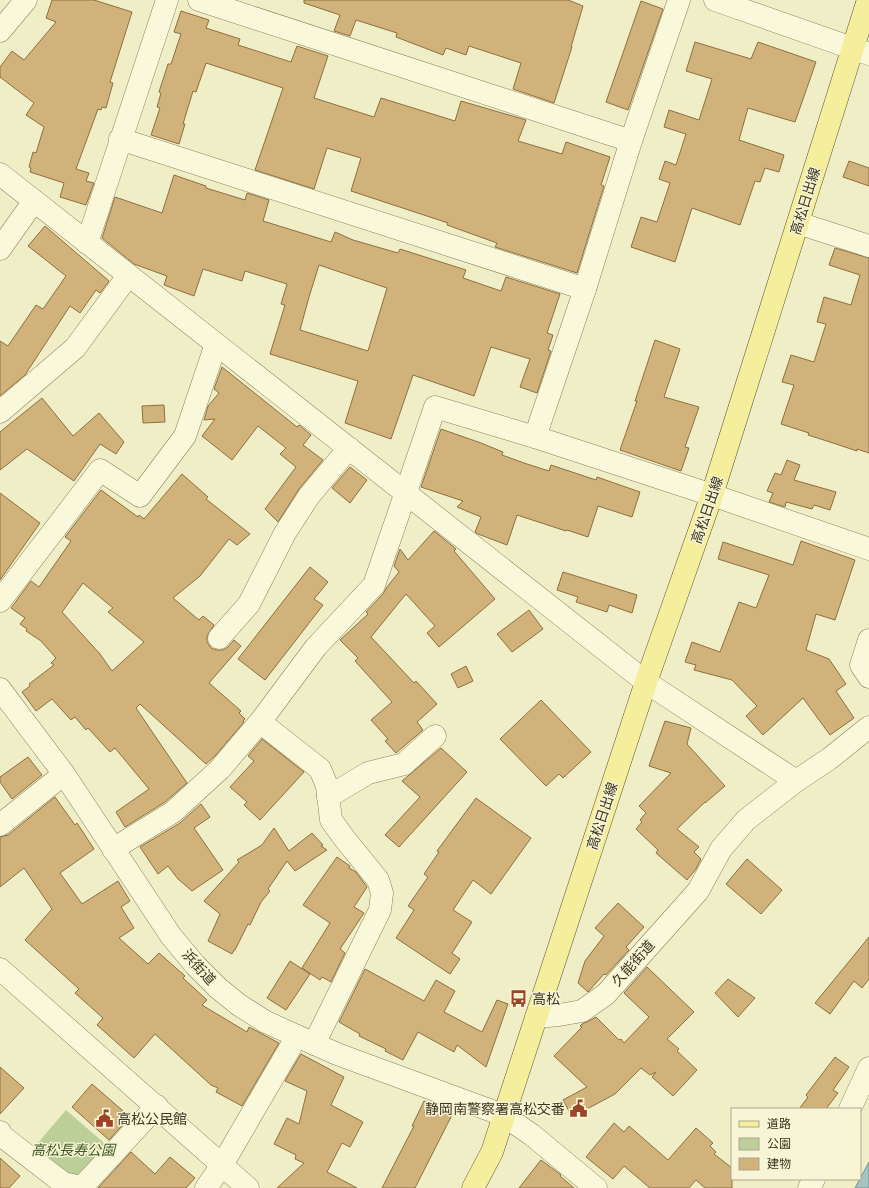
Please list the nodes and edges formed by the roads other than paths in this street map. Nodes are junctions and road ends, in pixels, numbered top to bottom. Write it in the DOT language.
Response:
graph roads {
  1 [pos="26,0"];
  2 [pos="166,0"];
  3 [pos="199,0"];
  4 [pos="679,0"];
  5 [pos="715,0"];
  6 [pos="868,0"];
  7 [pos="0,31"];
  8 [pos="861,51"];
  9 [pos="120,139"];
  10 [pos="631,141"];
  11 [pos="0,174"];
  12 [pos="34,201"];
  13 [pos="798,223"];
  14 [pos="87,243"];
  15 [pos="869,246"];
  16 [pos="0,250"];
  17 [pos="128,276"];
  18 [pos="585,289"];
  19 [pos="216,344"];
  20 [pos="0,412"];
  21 [pos="535,437"];
  22 [pos="349,448"];
  23 [pos="406,492"];
  24 [pos="712,495"];
  25 [pos="869,549"];
  26 [pos="0,601"];
  27 [pos="219,638"];
  28 [pos="869,640"];
  29 [pos="869,677"];
  30 [pos="646,682"];
  31 [pos="0,689"];
  32 [pos="260,722"];
  33 [pos="869,727"];
  34 [pos="435,736"];
  35 [pos="64,774"];
  36 [pos="796,782"];
  37 [pos="328,797"];
  38 [pos="0,825"];
  39 [pos="113,849"];
  40 [pos="0,969"];
  41 [pos="536,1017"];
  42 [pos="306,1040"];
  43 [pos="869,1068"];
  44 [pos="156,1106"];
  45 [pos="850,1108"];
  46 [pos="503,1116"];
  47 [pos="0,1132"];
  48 [pos="222,1165"];
  49 [pos="206,1188"];
  50 [pos="248,1188"];
  51 [pos="473,1188"];
  52 [pos="596,1188"];
  1 -- 7 [label="street"];
  2 -- 9 [label="street"];
  3 -- 10 [label="street"];
  4 -- 10 [label="street"];
  5 -- 8 [label="street"];
  6 -- 8 [label="main road, 高松日出線"];
  8 -- 13 [label="main road, 高松日出線"];
  9 -- 14 [label="street"];
  9 -- 18 [label="street"];
  10 -- 18 [label="street"];
  11 -- 12 [label="street"];
  12 -- 14 [label="street"];
  12 -- 16 [label="street"];
  13 -- 15 [label="street"];
  13 -- 24 [label="main road, 高松日出線"];
  14 -- 17 [label="street"];
  17 -- 19 [label="street"];
  17 -- 20 [label="street"];
  18 -- 21 [label="street"];
  19 -- 22 [label="street"];
  19 -- 26 [label="street"];
  21 -- 23 [label="street"];
  21 -- 24 [label="street"];
  22 -- 23 [label="street"];
  22 -- 27 [label="street"];
  23 -- 30 [label="street"];
  23 -- 32 [label="street"];
  24 -- 25 [label="street"];
  24 -- 30 [label="main road, 高松日出線"];
  28 -- 29 [label="street"];
  30 -- 36 [label="street"];
  30 -- 41 [label="main road, 高松日出線"];
  31 -- 35 [label="street, 浜街道"];
  32 -- 37 [label="street"];
  32 -- 39 [label="street"];
  33 -- 36 [label="street, 久能街道"];
  34 -- 37 [label="street"];
  35 -- 38 [label="street"];
  35 -- 39 [label="street, 浜街道"];
  36 -- 41 [label="street, 久能街道"];
  37 -- 42 [label="street"];
  39 -- 42 [label="street, 浜街道"];
  40 -- 44 [label="street"];
  41 -- 46 [label="main road"];
  42 -- 46 [label="street, 浜街道"];
  42 -- 48 [label="street"];
  43 -- 45 [label="street"];
  44 -- 47 [label="street"];
  44 -- 48 [label="street"];
  46 -- 51 [label="main road"];
  46 -- 52 [label="street"];
  48 -- 49 [label="street"];
  48 -- 50 [label="street"];
}
